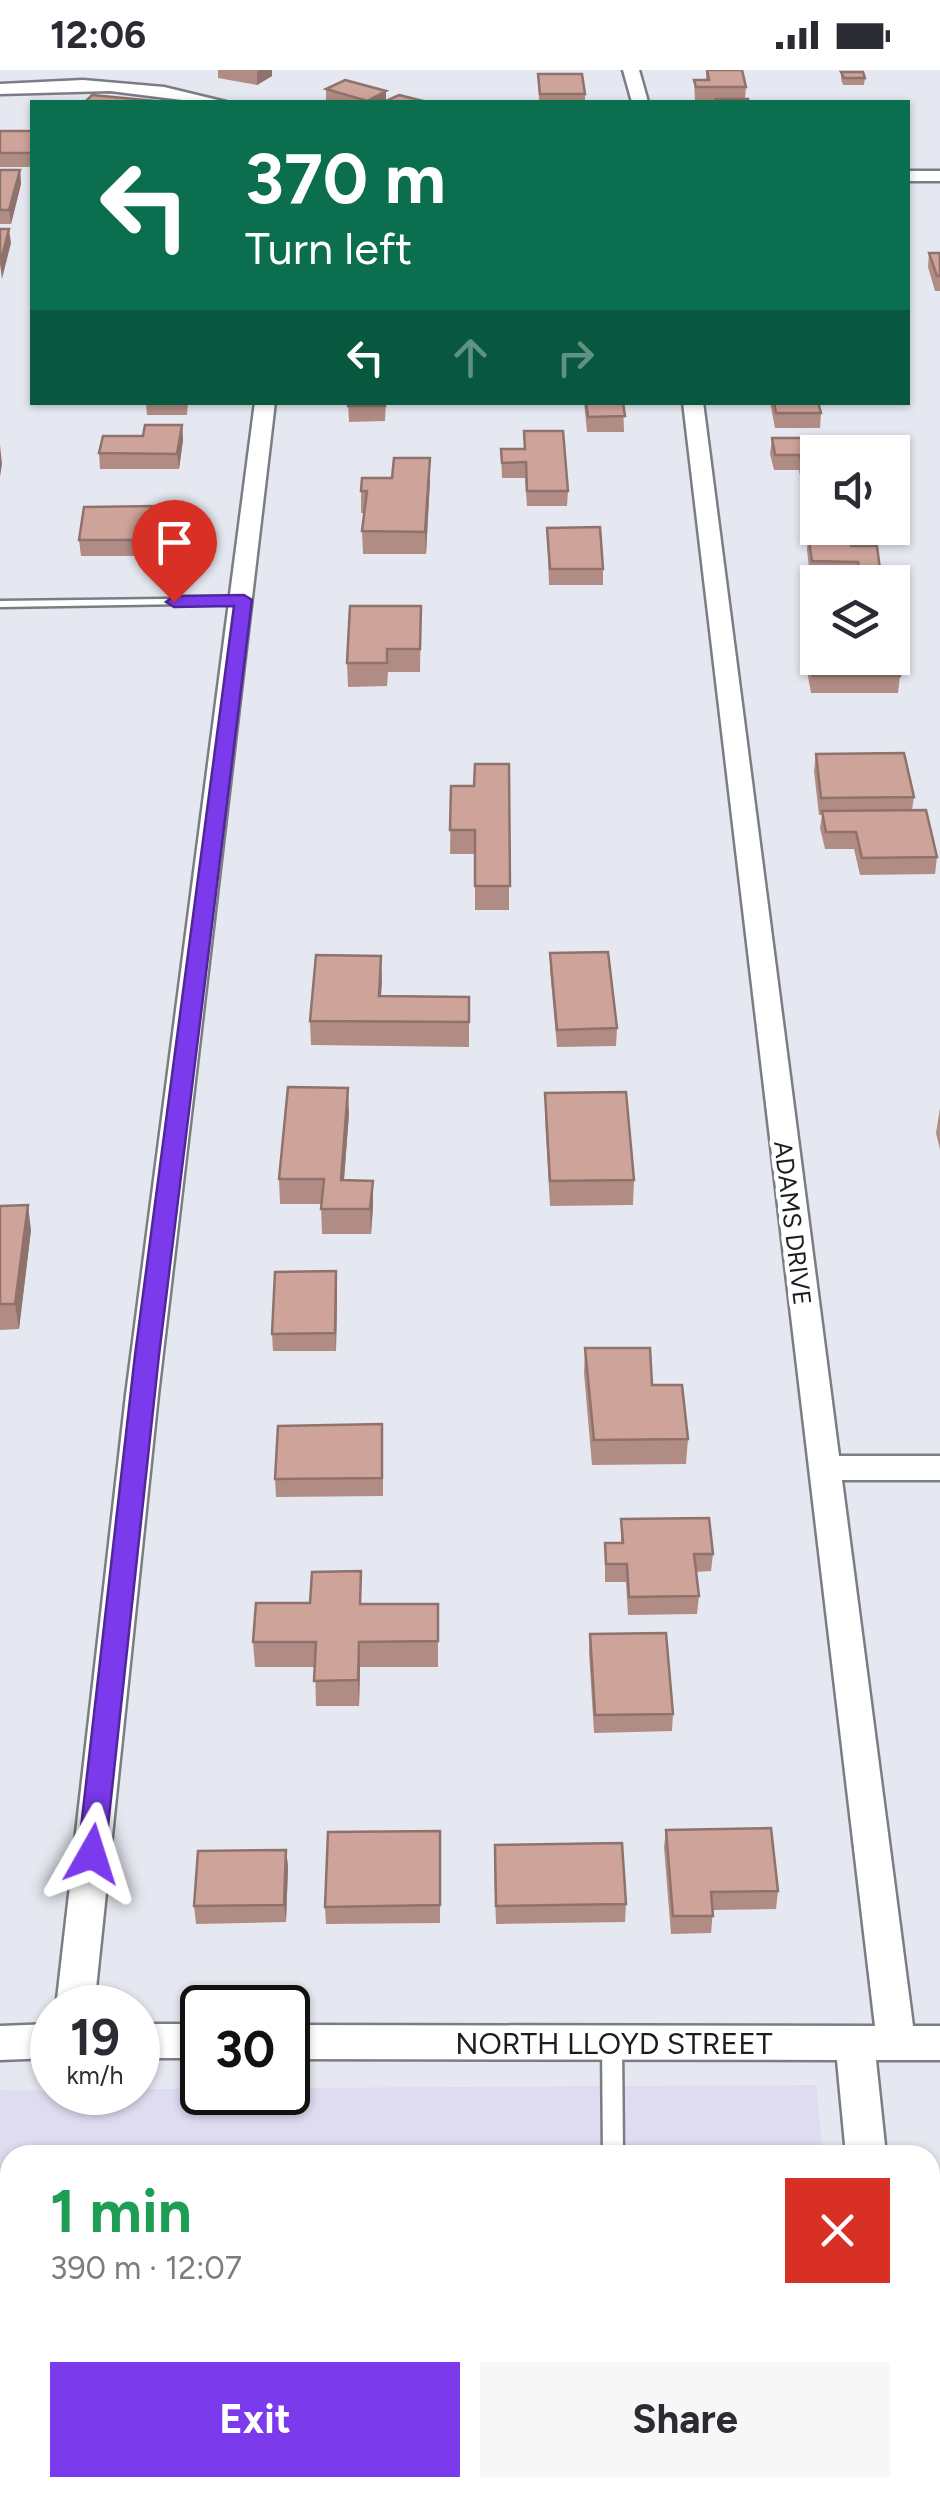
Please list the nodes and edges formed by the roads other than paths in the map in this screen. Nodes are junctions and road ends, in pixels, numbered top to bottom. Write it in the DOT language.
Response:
graph roads {
  1 [pos="631,70"];
  2 [pos="0,89"];
  3 [pos="209,100"];
  4 [pos="639,100"];
  5 [pos="910,176"];
  6 [pos="940,176"];
  7 [pos="265,405"];
  8 [pos="693,405"];
  9 [pos="244,600"];
  10 [pos="0,604"];
  11 [pos="824,1468"];
  12 [pos="940,1468"];
  13 [pos="77,1985"];
  14 [pos="30,2041"];
  15 [pos="0,2042"];
  16 [pos="310,2042"];
  17 [pos="612,2043"];
  18 [pos="896,2043"];
  19 [pos="940,2043"];
  20 [pos="855,2044"];
  21 [pos="613,2145"];
  22 [pos="865,2145"];
  1 -- 4 [label="street"];
  2 -- 3 [label="street"];
  5 -- 6 [label="street"];
  7 -- 9 [label="street"];
  8 -- 11 [label="street, ADAMS DRIVE"];
  9 -- 10 [label="lane"];
  9 -- 13 [label="street"];
  11 -- 12 [label="street"];
  11 -- 18 [label="street, ADAMS DRIVE"];
  14 -- 15 [label="street"];
  16 -- 17 [label="street, NORTH LLOYD STREET"];
  17 -- 20 [label="street, NORTH LLOYD STREET"];
  17 -- 21 [label="lane"];
  18 -- 19 [label="street, NORTH LLOYD STREET"];
  18 -- 20 [label="street, NORTH LLOYD STREET"];
  20 -- 22 [label="street"];
}
